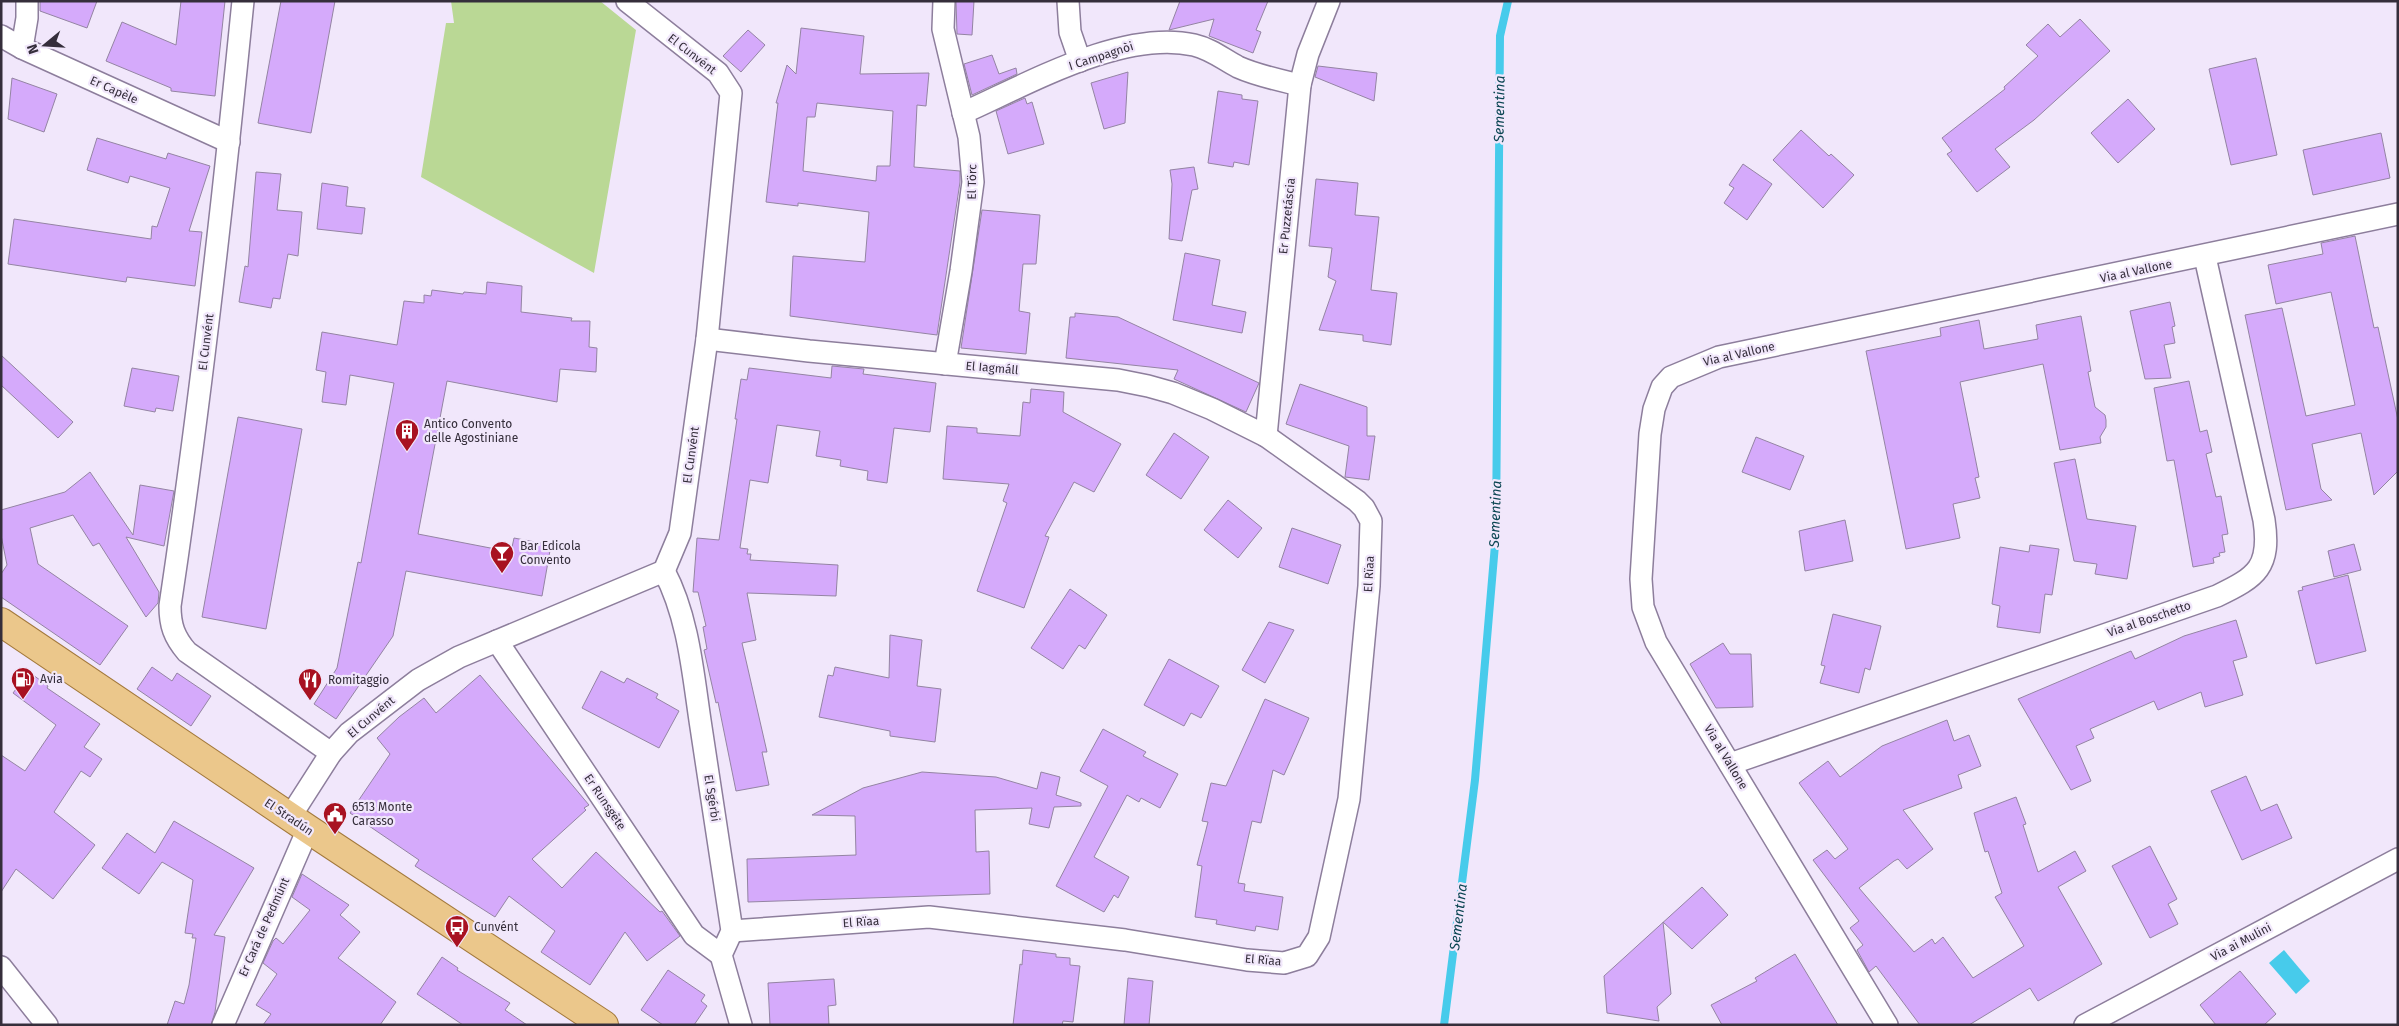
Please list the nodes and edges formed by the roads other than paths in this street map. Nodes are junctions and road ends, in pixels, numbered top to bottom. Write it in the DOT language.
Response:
graph roads {
  1 [pos="28,1"];
  2 [pos="243,1"];
  3 [pos="627,1"];
  4 [pos="944,1"];
  5 [pos="1068,1"];
  6 [pos="1329,1"];
  7 [pos="1,36"];
  8 [pos="22,48"];
  9 [pos="1080,61"];
  10 [pos="1300,85"];
  11 [pos="963,113"];
  12 [pos="229,142"];
  13 [pos="2398,214"];
  14 [pos="2205,257"];
  15 [pos="707,339"];
  16 [pos="945,364"];
  17 [pos="1266,436"];
  18 [pos="664,571"];
  19 [pos="1,622"];
  20 [pos="497,641"];
  21 [pos="331,753"];
  22 [pos="1730,764"];
  23 [pos="299,823"];
  24 [pos="2398,859"];
  25 [pos="732,931"];
  26 [pos="721,955"];
  27 [pos="1,967"];
  28 [pos="46,1025"];
  29 [pos="223,1025"];
  30 [pos="604,1025"];
  31 [pos="741,1025"];
  32 [pos="1887,1025"];
  33 [pos="2085,1025"];
  1 -- 8 [label="street"];
  2 -- 12 [label="street, El Cunvént"];
  3 -- 15 [label="street, El Cunvént"];
  4 -- 11 [label="street, El Törc"];
  5 -- 9 [label="street"];
  6 -- 10 [label="street, Er Puzzetáscia"];
  7 -- 8 [label="street, Er Capèle"];
  8 -- 12 [label="street, Er Capèle"];
  9 -- 10 [label="street, I Campagnòi"];
  9 -- 11 [label="street, I Campagnòi"];
  10 -- 17 [label="street, Er Puzzetáscia"];
  11 -- 16 [label="street, El Törc"];
  12 -- 21 [label="street, El Cunvént"];
  13 -- 14 [label="street, Via al Vallone"];
  14 -- 22 [label="street, Via al Boschetto"];
  14 -- 22 [label="street, Via al Vallone"];
  15 -- 16 [label="street, El Iagmáll"];
  15 -- 18 [label="street, El Cunvént"];
  16 -- 17 [label="street, El Iagmáll"];
  17 -- 25 [label="street, El Rïaa"];
  18 -- 20 [label="street, El Cunvént"];
  18 -- 25 [label="street, El Sgérbi"];
  19 -- 23 [label="main road, El Stradún"];
  20 -- 21 [label="street, El Cunvént"];
  20 -- 26 [label="street, Er Runsgète"];
  21 -- 23 [label="street, El Cunvént"];
  22 -- 32 [label="street, Via al Vallone"];
  23 -- 29 [label="street, Er Cará de Pedmúnt"];
  23 -- 30 [label="main road, El Stradún"];
  24 -- 33 [label="street, Via ai Mulini"];
  25 -- 26 [label="street"];
  26 -- 31 [label="street"];
  27 -- 28 [label="street"];
}
